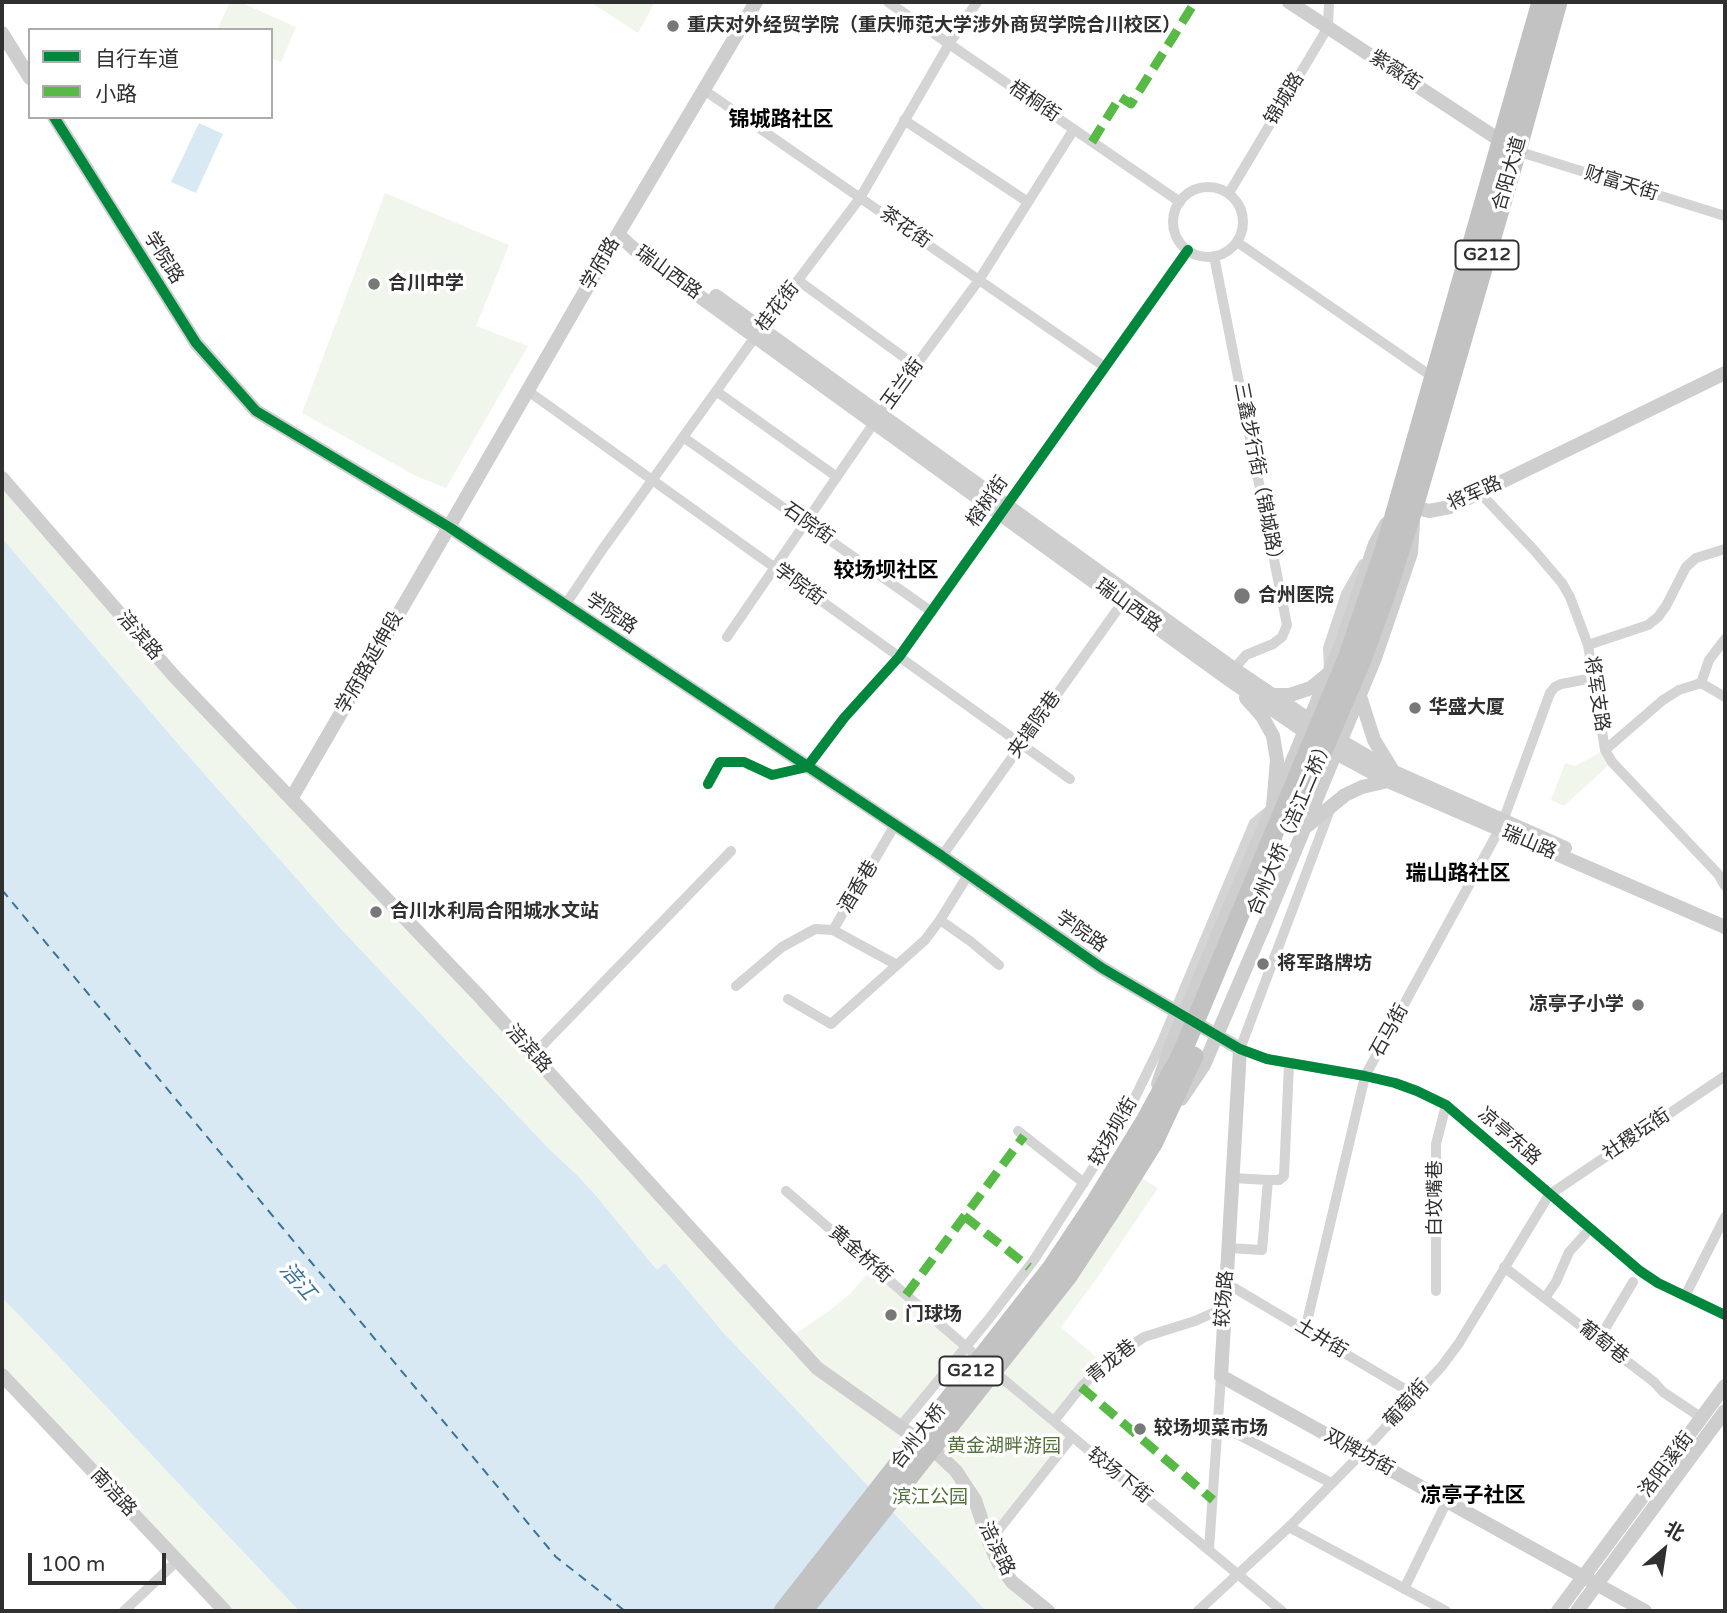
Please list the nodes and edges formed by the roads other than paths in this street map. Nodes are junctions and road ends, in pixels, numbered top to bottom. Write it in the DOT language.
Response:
graph roads {
  1 [pos="756,2"];
  2 [pos="888,2"];
  3 [pos="977,2"];
  4 [pos="1289,2"];
  5 [pos="1329,2"];
  6 [pos="1541,2"];
  7 [pos="1558,2"];
  8 [pos="1328,27"];
  9 [pos="2,33"];
  10 [pos="949,44"];
  11 [pos="28,75"];
  12 [pos="704,90"];
  13 [pos="55,119"];
  14 [pos="904,120"];
  15 [pos="1074,129"];
  16 [pos="1509,146"];
  17 [pos="1229,193"];
  18 [pos="860,198"];
  19 [pos="1028,202"];
  20 [pos="1180,202"];
  21 [pos="1725,216"];
  22 [pos="618,234"];
  23 [pos="1237,242"];
  24 [pos="1188,250"];
  25 [pos="1214,256"];
  26 [pos="979,280"];
  27 [pos="799,281"];
  28 [pos="759,333"];
  29 [pos="916,366"];
  30 [pos="1105,367"];
  31 [pos="1725,373"];
  32 [pos="1434,378"];
  33 [pos="528,391"];
  34 [pos="716,391"];
  35 [pos="877,419"];
  36 [pos="684,437"];
  37 [pos="837,477"];
  38 [pos="2,478"];
  39 [pos="653,481"];
  40 [pos="1480,493"];
  41 [pos="1406,504"];
  42 [pos="1004,510"];
  43 [pos="805,523"];
  44 [pos="449,527"];
  45 [pos="1725,548"];
  46 [pos="774,568"];
  47 [pos="1125,598"];
  48 [pos="566,604"];
  49 [pos="932,612"];
  50 [pos="727,637"];
  51 [pos="1725,639"];
  52 [pos="1588,645"];
  53 [pos="900,657"];
  54 [pos="1354,659"];
  55 [pos="1329,673"];
  56 [pos="1233,675"];
  57 [pos="1593,678"];
  58 [pos="1700,683"];
  59 [pos="1271,695"];
  60 [pos="1360,696"];
  61 [pos="1724,697"];
  62 [pos="1307,726"];
  63 [pos="1021,745"];
  64 [pos="1338,747"];
  65 [pos="1605,750"];
  66 [pos="807,767"];
  67 [pos="1391,776"];
  68 [pos="1070,779"];
  69 [pos="708,784"];
  70 [pos="290,799"];
  71 [pos="1273,807"];
  72 [pos="1331,807"];
  73 [pos="895,825"];
  74 [pos="1501,826"];
  75 [pos="1306,827"];
  76 [pos="731,851"];
  77 [pos="942,856"];
  78 [pos="1721,871"];
  79 [pos="968,875"];
  80 [pos="1725,886"];
  81 [pos="1725,917"];
  82 [pos="940,920"];
  83 [pos="1725,927"];
  84 [pos="833,930"];
  85 [pos="897,965"];
  86 [pos="999,965"];
  87 [pos="736,986"];
  88 [pos="788,999"];
  89 [pos="1175,1011"];
  90 [pos="1240,1049"];
  91 [pos="533,1055"];
  92 [pos="1289,1064"];
  93 [pos="1365,1076"];
  94 [pos="1725,1076"];
  95 [pos="1715,1083"];
  96 [pos="1725,1092"];
  97 [pos="1446,1105"];
  98 [pos="1145,1121"];
  99 [pos="1018,1131"];
  100 [pos="1154,1142"];
  101 [pos="1233,1178"];
  102 [pos="1268,1180"];
  103 [pos="1084,1183"];
  104 [pos="786,1191"];
  105 [pos="1549,1195"];
  106 [pos="1725,1217"];
  107 [pos="1590,1228"];
  108 [pos="1722,1234"];
  109 [pos="1228,1248"];
  110 [pos="1504,1267"];
  111 [pos="1633,1282"];
  112 [pos="1226,1283"];
  113 [pos="1436,1291"];
  114 [pos="1685,1296"];
  115 [pos="1545,1298"];
  116 [pos="1224,1308"];
  117 [pos="1725,1315"];
  118 [pos="1305,1330"];
  119 [pos="1599,1339"];
  120 [pos="966,1347"];
  121 [pos="2,1375"];
  122 [pos="1221,1376"];
  123 [pos="1725,1386"];
  124 [pos="2,1387"];
  125 [pos="1415,1395"];
  126 [pos="1725,1411"];
  127 [pos="1702,1418"];
  128 [pos="1054,1422"];
  129 [pos="1218,1424"];
  130 [pos="900,1427"];
  131 [pos="1072,1437"];
  132 [pos="1361,1454"];
  133 [pos="1331,1483"];
  134 [pos="1447,1501"];
  135 [pos="1289,1527"];
  136 [pos="989,1542"];
  137 [pos="1209,1550"];
  138 [pos="174,1564"];
  139 [pos="1238,1573"];
  140 [pos="1589,1581"];
  141 [pos="1404,1589"];
  142 [pos="124,1611"];
  143 [pos="213,1611"];
  144 [pos="225,1611"];
  145 [pos="783,1611"];
  146 [pos="803,1611"];
  147 [pos="1048,1611"];
  148 [pos="1198,1611"];
  149 [pos="1282,1611"];
  150 [pos="1446,1611"];
  151 [pos="1558,1611"];
  152 [pos="1577,1611"];
  153 [pos="1645,1611"];
  1 -- 12 [label="main road, 学府路"];
  2 -- 10 [label="street, 梧桐街"];
  3 -- 10 [label="street, 桂花街"];
  4 -- 8 [label="main road, 紫薇街"];
  5 -- 8 [label="street, 锦城路"];
  6 -- 16 [label="highway, 合阳大道 / G212"];
  7 -- 16 [label="highway, 合阳大道 / G212"];
  8 -- 16 [label="main road, 紫薇街"];
  8 -- 17 [label="street, 锦城路"];
  9 -- 11 [label="main road"];
  10 -- 14 [label="street, 桂花街"];
  10 -- 15 [label="street, 梧桐街"];
  12 -- 18 [label="street, 茶花街"];
  12 -- 22 [label="main road, 学府路"];
  13 -- 44 [label="main road, 学院路"];
  14 -- 18 [label="street, 桂花街"];
  14 -- 19 [label="street"];
  15 -- 19 [label="street, 玉兰街"];
  15 -- 20 [label="street, 梧桐街"];
  16 -- 21 [label="street, 财富天街"];
  16 -- 32 [label="highway, 合阳大道 / G212"];
  16 -- 41 [label="highway, 合阳大道 / G212"];
  17 -- 20 [label="street"];
  17 -- 23 [label="street"];
  18 -- 26 [label="street, 茶花街"];
  18 -- 27 [label="street, 桂花街"];
  19 -- 26 [label="street, 玉兰街"];
  20 -- 24 [label="street"];
  22 -- 28 [label="main road, 瑞山西路"];
  22 -- 33 [label="main road, 学府路"];
  23 -- 25 [label="street"];
  23 -- 32 [label="street"];
  24 -- 25 [label="street"];
  24 -- 30 [label="street, 榕树街"];
  25 -- 56 [label="street, 三鑫步行街（锦城路）"];
  26 -- 29 [label="street, 玉兰街"];
  26 -- 30 [label="street, 茶花街"];
  27 -- 28 [label="street, 桂花街"];
  27 -- 29 [label="street"];
  28 -- 34 [label="street, 桂花街"];
  28 -- 35 [label="main road, 瑞山西路"];
  29 -- 35 [label="street, 玉兰街"];
  30 -- 42 [label="street, 榕树街"];
  31 -- 40 [label="main road, 将军路"];
  32 -- 41 [label="highway, 合阳大道 / G212"];
  33 -- 39 [label="street, 学院街"];
  33 -- 44 [label="main road, 学府路"];
  34 -- 36 [label="street, 桂花街"];
  34 -- 37 [label="street"];
  35 -- 37 [label="street, 玉兰街"];
  35 -- 42 [label="main road, 瑞山西路"];
  36 -- 39 [label="street, 桂花街"];
  36 -- 43 [label="street, 石院街"];
  37 -- 43 [label="street, 玉兰街"];
  38 -- 70 [label="main road, 涪滨路"];
  39 -- 46 [label="street, 学院街"];
  39 -- 48 [label="street, 桂花街"];
  40 -- 41 [label="main road, 将军路"];
  40 -- 52 [label="street, 将军支路"];
  41 -- 54 [label="highway, 合州大桥（涪江二桥） / G212"];
  41 -- 55 [label="main road"];
  41 -- 60 [label="main road"];
  42 -- 47 [label="main road, 瑞山西路"];
  42 -- 49 [label="street, 榕树街"];
  43 -- 46 [label="street, 玉兰街"];
  43 -- 49 [label="street, 石院街"];
  44 -- 48 [label="main road, 学院路"];
  44 -- 70 [label="main road, 学府路延伸段"];
  45 -- 52 [label="street"];
  46 -- 50 [label="street, 玉兰街"];
  46 -- 53 [label="street, 学院街"];
  47 -- 56 [label="main road, 瑞山西路"];
  47 -- 63 [label="street, 夹墙院巷"];
  48 -- 66 [label="main road, 学院路"];
  49 -- 53 [label="street, 榕树街"];
  51 -- 58 [label="street"];
  52 -- 57 [label="street, 将军支路"];
  53 -- 63 [label="street, 学院街"];
  53 -- 66 [label="street, 榕树街"];
  54 -- 98 [label="highway, 合州大桥（涪江二桥） / G212, bridge"];
  54 -- 100 [label="highway, 合州大桥（涪江二桥） / G212, bridge"];
  55 -- 59 [label="main road"];
  55 -- 62 [label="main road"];
  56 -- 59 [label="main road, 瑞山西路"];
  56 -- 62 [label="main road, 瑞山西路"];
  56 -- 71 [label="main road"];
  57 -- 65 [label="street, 将军支路"];
  57 -- 74 [label="street, 石马街"];
  58 -- 61 [label="street"];
  58 -- 65 [label="street"];
  59 -- 62 [label="main road, 瑞山西路"];
  60 -- 64 [label="main road"];
  60 -- 67 [label="main road"];
  62 -- 64 [label="main road, 瑞山西路"];
  62 -- 71 [label="main road"];
  63 -- 68 [label="street, 学院街"];
  63 -- 77 [label="street, 夹墙院巷"];
  64 -- 67 [label="main road, 瑞山路"];
  64 -- 75 [label="main road"];
  65 -- 78 [label="street, 将军支路"];
  66 -- 69 [label="street"];
  66 -- 73 [label="main road, 学院路"];
  67 -- 72 [label="main road"];
  67 -- 74 [label="main road, 瑞山路"];
  70 -- 91 [label="main road, 涪滨路"];
  71 -- 89 [label="street, 较场坝街"];
  71 -- 98 [label="main road, bridge"];
  72 -- 75 [label="main road"];
  72 -- 90 [label="street"];
  73 -- 77 [label="main road, 学院路"];
  73 -- 84 [label="street, 酒香巷"];
  74 -- 81 [label="main road, 瑞山路"];
  74 -- 83 [label="main road, 瑞山路"];
  74 -- 93 [label="street, 石马街"];
  75 -- 100 [label="main road, bridge"];
  76 -- 91 [label="street"];
  77 -- 79 [label="main road, 学院路"];
  78 -- 80 [label="street, 将军支路"];
  79 -- 82 [label="street"];
  79 -- 89 [label="main road, 学院路"];
  82 -- 85 [label="street"];
  82 -- 86 [label="street"];
  84 -- 85 [label="street, 酒香巷"];
  84 -- 87 [label="street"];
  85 -- 88 [label="street"];
  89 -- 90 [label="main road, 学院路"];
  89 -- 103 [label="street, 较场坝街"];
  90 -- 92 [label="street, 凉亭东路"];
  90 -- 101 [label="main road, 较场路"];
  91 -- 130 [label="main road, 涪滨路"];
  92 -- 93 [label="street, 凉亭东路"];
  92 -- 102 [label="street"];
  93 -- 97 [label="street, 凉亭东路"];
  93 -- 118 [label="street, 石马街"];
  94 -- 95 [label="street, 社稷坛街"];
  95 -- 96 [label="street"];
  95 -- 105 [label="street, 社稷坛街"];
  97 -- 105 [label="street, 凉亭东路"];
  97 -- 113 [label="street, 白坟嘴巷"];
  98 -- 145 [label="highway, 合州大桥 / G212, bridge"];
  99 -- 103 [label="street"];
  100 -- 146 [label="highway, 合州大桥 / G212, bridge"];
  101 -- 102 [label="street"];
  101 -- 109 [label="main road, 较场路"];
  102 -- 109 [label="street"];
  103 -- 120 [label="street, 较场坝街"];
  104 -- 120 [label="street, 黄金桥街"];
  105 -- 107 [label="street, 凉亭东路"];
  105 -- 110 [label="street, 葡萄街"];
  106 -- 108 [label="street"];
  107 -- 114 [label="street, 凉亭东路"];
  107 -- 115 [label="street"];
  108 -- 114 [label="street"];
  109 -- 112 [label="main road, 较场路"];
  110 -- 115 [label="street, 葡萄巷"];
  110 -- 125 [label="street, 葡萄街"];
  111 -- 119 [label="street"];
  112 -- 116 [label="main road, 较场路"];
  112 -- 118 [label="street, 土井街"];
  114 -- 117 [label="street, 凉亭东路"];
  115 -- 119 [label="street, 葡萄巷"];
  116 -- 122 [label="main road, 较场路"];
  116 -- 128 [label="street, 青龙巷"];
  118 -- 125 [label="street, 土井街"];
  119 -- 127 [label="street, 葡萄巷"];
  120 -- 128 [label="street, 较场下街"];
  120 -- 130 [label="street, 较场坝街"];
  121 -- 138 [label="main road, 南涪路"];
  122 -- 129 [label="street, 较场路"];
  122 -- 132 [label="main road, 双牌坊街"];
  123 -- 127 [label="main road, 洛阳溪街"];
  124 -- 138 [label="main road, 南涪路"];
  125 -- 132 [label="street, 葡萄街"];
  126 -- 140 [label="main road, 洛阳溪街"];
  127 -- 140 [label="main road, 洛阳溪街"];
  128 -- 131 [label="street, 较场下街"];
  129 -- 133 [label="street"];
  129 -- 137 [label="street, 较场路"];
  130 -- 136 [label="main road, 涪滨路"];
  131 -- 136 [label="street"];
  131 -- 137 [label="street, 较场下街"];
  132 -- 133 [label="street, 葡萄街"];
  132 -- 134 [label="main road, 双牌坊街"];
  133 -- 135 [label="street, 葡萄街"];
  134 -- 140 [label="main road, 双牌坊街"];
  134 -- 141 [label="street"];
  135 -- 139 [label="street, 葡萄街"];
  135 -- 141 [label="street"];
  136 -- 147 [label="main road, 涪滨路"];
  137 -- 139 [label="street, 较场下街"];
  138 -- 142 [label="street"];
  138 -- 143 [label="main road, 南涪路"];
  138 -- 144 [label="main road, 南涪路"];
  139 -- 148 [label="street, 葡萄街"];
  139 -- 149 [label="street, 较场下街"];
  140 -- 151 [label="main road, 洛阳溪街"];
  140 -- 152 [label="main road, 洛阳溪街"];
  140 -- 153 [label="main road, 双牌坊街"];
  141 -- 150 [label="street"];
}
